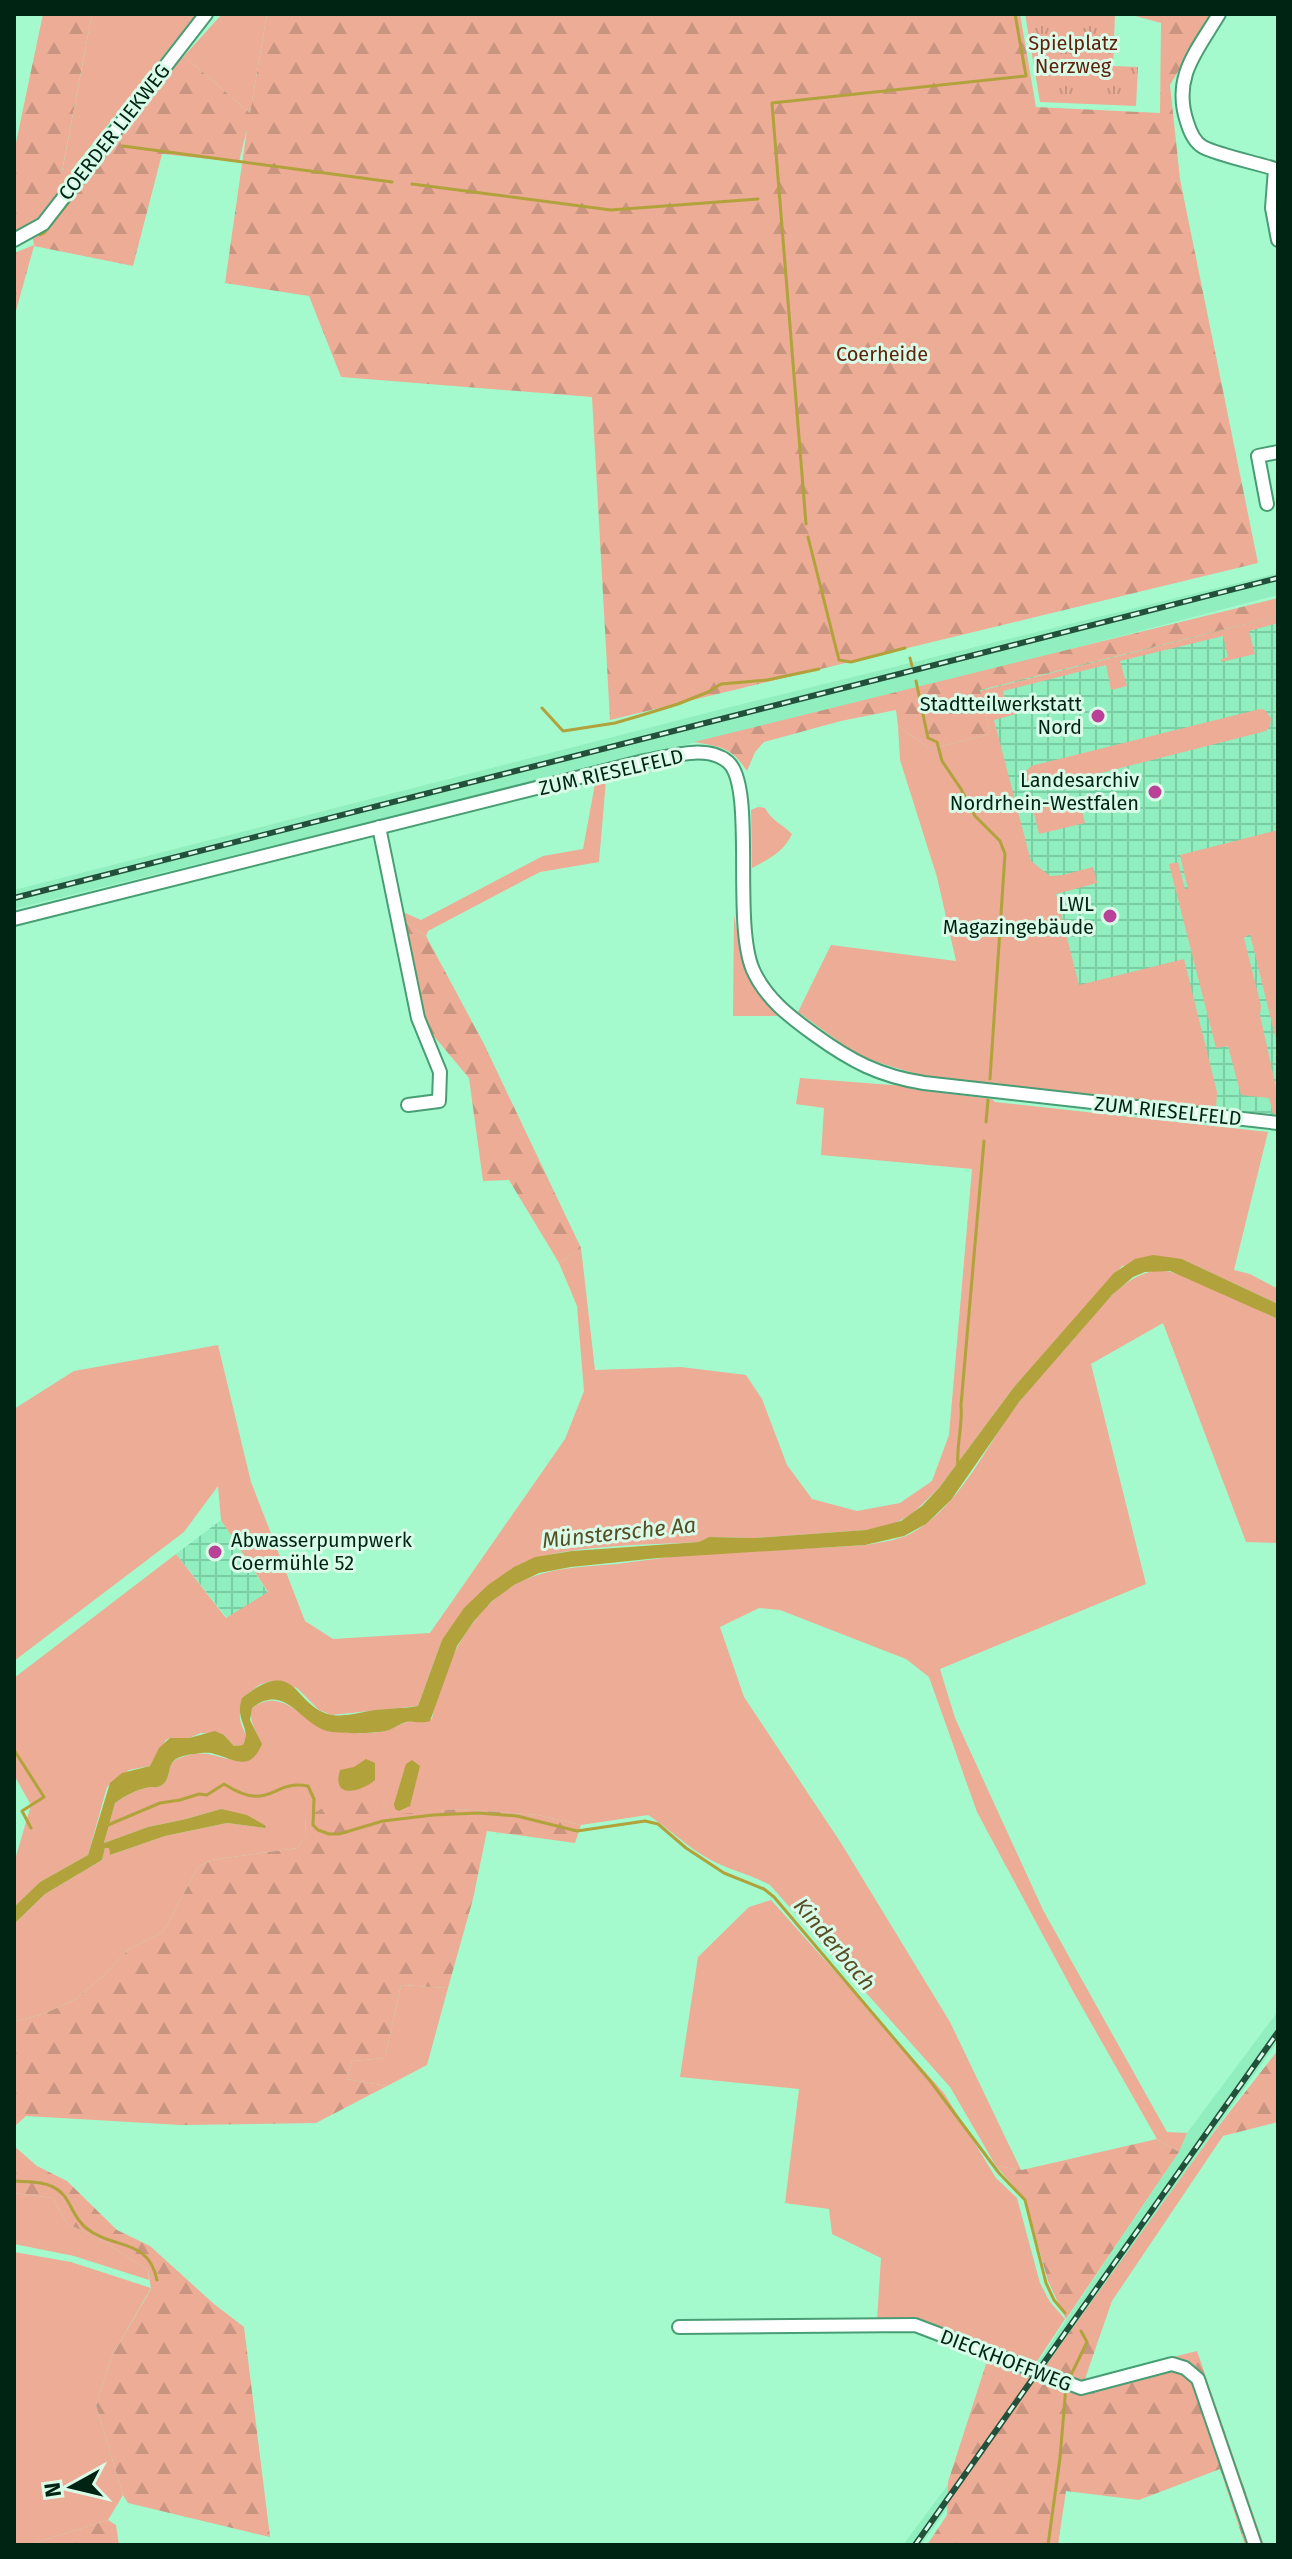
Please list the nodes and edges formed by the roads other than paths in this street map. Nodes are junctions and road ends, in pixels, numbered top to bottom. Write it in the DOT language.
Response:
graph roads {
  1 [pos="206,14"];
  2 [pos="1219,14"];
  3 [pos="1276,169"];
  4 [pos="14,240"];
  5 [pos="1278,240"];
  6 [pos="1278,452"];
  7 [pos="1267,504"];
  8 [pos="379,827"];
  9 [pos="14,919"];
  10 [pos="408,1105"];
  11 [pos="1278,1123"];
  12 [pos="679,2327"];
  13 [pos="1255,2545"];
  1 -- 4 [label="street, COERDER LIEKWEG"];
  2 -- 3 [label="street"];
  3 -- 5 [label="street"];
  6 -- 7 [label="street"];
  8 -- 9 [label="street, ZUM RIESELFELD"];
  8 -- 10 [label="street"];
  8 -- 11 [label="street, ZUM RIESELFELD"];
  12 -- 13 [label="street, DIECKHOFFWEG"];
}
